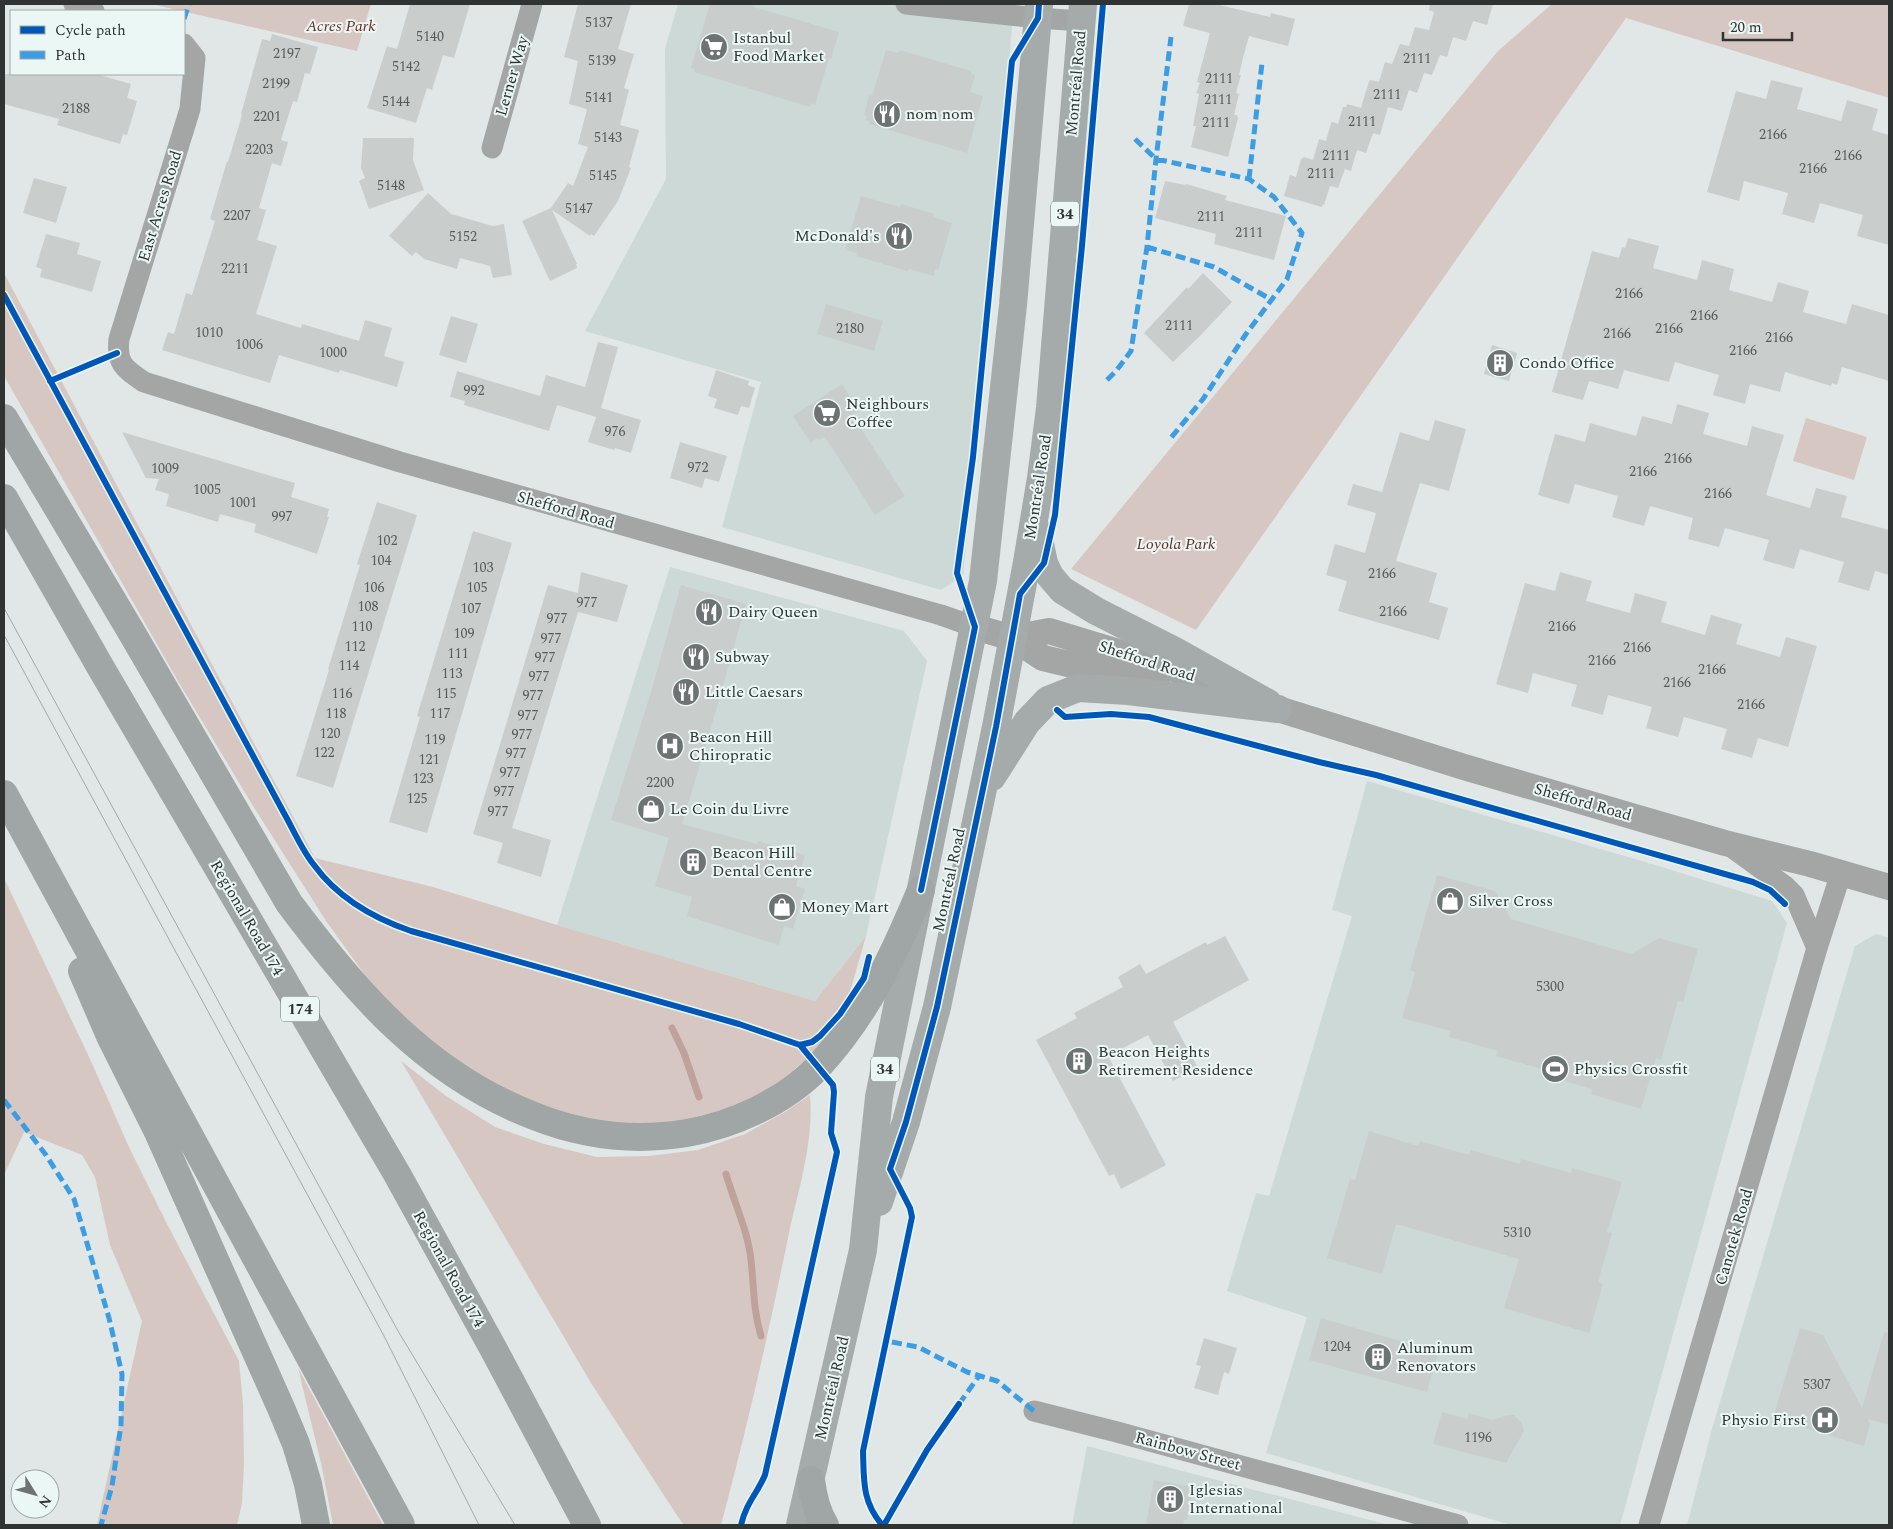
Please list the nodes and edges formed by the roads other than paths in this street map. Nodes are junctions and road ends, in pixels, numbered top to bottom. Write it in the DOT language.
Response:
graph roads {
  1 [pos="74,4"];
  2 [pos="532,4"];
  3 [pos="906,4"];
  4 [pos="91,10"];
  5 [pos="1039,11"];
  6 [pos="1082,12"];
  7 [pos="185,45"];
  8 [pos="492,148"];
  9 [pos="125,369"];
  10 [pos="4,418"];
  11 [pos="4,498"];
  12 [pos="1034,516"];
  13 [pos="975,627"];
  14 [pos="1012,638"];
  15 [pos="1278,709"];
  16 [pos="982,793"];
  17 [pos="8,802"];
  18 [pos="1725,843"];
  19 [pos="1841,873"];
  20 [pos="1889,887"];
  21 [pos="921,890"];
  22 [pos="1817,948"];
  23 [pos="863,1250"];
  24 [pos="1034,1411"];
  25 [pos="811,1480"];
  26 [pos="316,1525"];
  27 [pos="401,1525"];
  28 [pos="587,1525"];
  29 [pos="800,1525"];
  30 [pos="825,1525"];
  31 [pos="1458,1525"];
  32 [pos="1649,1525"];
  1 -- 4 [label="street"];
  2 -- 8 [label="street, Lerner Way"];
  3 -- 5 [label="street"];
  5 -- 6 [label="street"];
  5 -- 13 [label="main road, Montréal Road / 34"];
  6 -- 12 [label="main road, Montréal Road / 34"];
  7 -- 9 [label="street, East Acres Road"];
  9 -- 13 [label="street, Shefford Road"];
  10 -- 21 [label="highway"];
  11 -- 28 [label="highway, Regional Road 174 / 174"];
  12 -- 14 [label="main road, Montréal Road / 34"];
  12 -- 15 [label="main road"];
  13 -- 14 [label="street, Shefford Road"];
  13 -- 21 [label="main road, Montréal Road / 34"];
  14 -- 15 [label="street, Shefford Road"];
  14 -- 16 [label="main road, Montréal Road / 34"];
  15 -- 16 [label="main road"];
  15 -- 18 [label="street, Shefford Road"];
  16 -- 23 [label="main road, Montréal Road / 34"];
  17 -- 26 [label="highway"];
  17 -- 27 [label="highway"];
  18 -- 19 [label="street, Shefford Road"];
  18 -- 22 [label="street"];
  19 -- 20 [label="street, Shefford Road"];
  19 -- 22 [label="street, Canotek Road"];
  21 -- 23 [label="main road, Montréal Road / 34"];
  22 -- 32 [label="street, Canotek Road"];
  23 -- 25 [label="main road, Montréal Road / 34"];
  24 -- 31 [label="street, Rainbow Street"];
  25 -- 29 [label="main road, Montréal Road / 34"];
  25 -- 30 [label="highway"];
}
